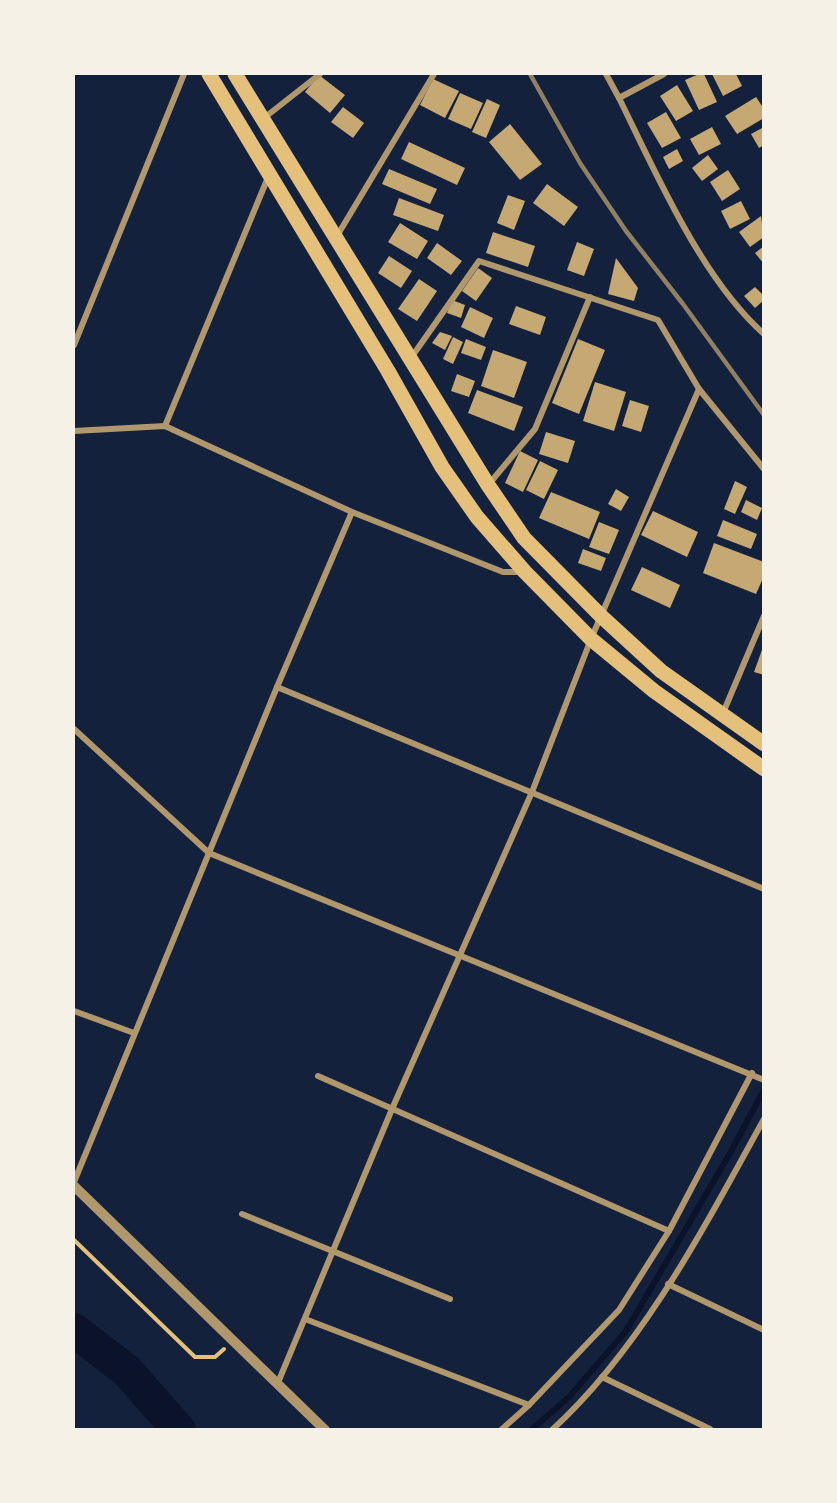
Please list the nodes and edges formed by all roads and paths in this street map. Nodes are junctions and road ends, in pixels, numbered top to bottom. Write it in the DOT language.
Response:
graph roads {
  1 [pos="184,74"];
  2 [pos="210,74"];
  3 [pos="235,74"];
  4 [pos="320,74"];
  5 [pos="434,74"];
  6 [pos="606,74"];
  7 [pos="664,74"];
  8 [pos="619,98"];
  9 [pos="264,118"];
  10 [pos="270,172"];
  11 [pos="335,239"];
  12 [pos="590,297"];
  13 [pos="764,334"];
  14 [pos="74,345"];
  15 [pos="410,358"];
  16 [pos="699,389"];
  17 [pos="165,426"];
  18 [pos="74,431"];
  19 [pos="764,469"];
  20 [pos="488,485"];
  21 [pos="352,512"];
  22 [pos="525,572"];
  23 [pos="602,616"];
  24 [pos="764,616"];
  25 [pos="591,639"];
  26 [pos="277,687"];
  27 [pos="722,714"];
  28 [pos="74,729"];
  29 [pos="764,744"];
  30 [pos="764,769"];
  31 [pos="532,792"];
  32 [pos="209,853"];
  33 [pos="764,889"];
  34 [pos="460,957"];
  35 [pos="74,1011"];
  36 [pos="134,1033"];
  37 [pos="752,1072"];
  38 [pos="318,1076"];
  39 [pos="764,1080"];
  40 [pos="392,1109"];
  41 [pos="764,1119"];
  42 [pos="74,1184"];
  43 [pos="242,1214"];
  44 [pos="669,1231"];
  45 [pos="74,1240"];
  46 [pos="334,1252"];
  47 [pos="668,1284"];
  48 [pos="450,1299"];
  49 [pos="305,1319"];
  50 [pos="764,1330"];
  51 [pos="233,1342"];
  52 [pos="602,1377"];
  53 [pos="277,1385"];
  54 [pos="528,1405"];
  55 [pos="710,1429"];
  56 [pos="325,1430"];
  57 [pos="501,1430"];
  58 [pos="552,1430"];
  1 -- 14 [label="street"];
  2 -- 10 [label="main road"];
  3 -- 9 [label="main road"];
  4 -- 9 [label="street"];
  5 -- 11 [label="street"];
  6 -- 8 [label="street"];
  7 -- 8 [label="street"];
  8 -- 13 [label="street"];
  9 -- 11 [label="main road"];
  10 -- 17 [label="street"];
  10 -- 22 [label="main road"];
  11 -- 15 [label="main road"];
  12 -- 15 [label="street"];
  12 -- 16 [label="street"];
  12 -- 20 [label="street"];
  15 -- 20 [label="main road"];
  16 -- 19 [label="street"];
  16 -- 23 [label="street"];
  17 -- 18 [label="street"];
  17 -- 21 [label="street"];
  20 -- 23 [label="main road"];
  21 -- 22 [label="street"];
  21 -- 26 [label="street"];
  22 -- 25 [label="main road"];
  23 -- 25 [label="street"];
  23 -- 27 [label="main road"];
  24 -- 27 [label="street"];
  25 -- 30 [label="main road"];
  25 -- 31 [label="street"];
  26 -- 31 [label="street"];
  26 -- 32 [label="street"];
  27 -- 29 [label="main road"];
  28 -- 32 [label="street"];
  31 -- 33 [label="street"];
  31 -- 34 [label="street"];
  32 -- 34 [label="street"];
  32 -- 36 [label="street"];
  34 -- 37 [label="street"];
  34 -- 40 [label="street"];
  35 -- 36 [label="street"];
  36 -- 42 [label="street"];
  37 -- 39 [label="street"];
  37 -- 44 [label="street"];
  38 -- 40 [label="street"];
  40 -- 44 [label="street"];
  40 -- 46 [label="street"];
  41 -- 47 [label="street"];
  42 -- 51 [label="street"];
  43 -- 46 [label="street"];
  44 -- 54 [label="street"];
  45 -- 51 [label="path"];
  46 -- 48 [label="street"];
  46 -- 49 [label="street"];
  47 -- 50 [label="street"];
  47 -- 52 [label="street"];
  49 -- 53 [label="street"];
  49 -- 54 [label="street"];
  51 -- 53 [label="street"];
  52 -- 55 [label="street"];
  52 -- 58 [label="street"];
  53 -- 56 [label="street"];
  54 -- 57 [label="street"];
}
